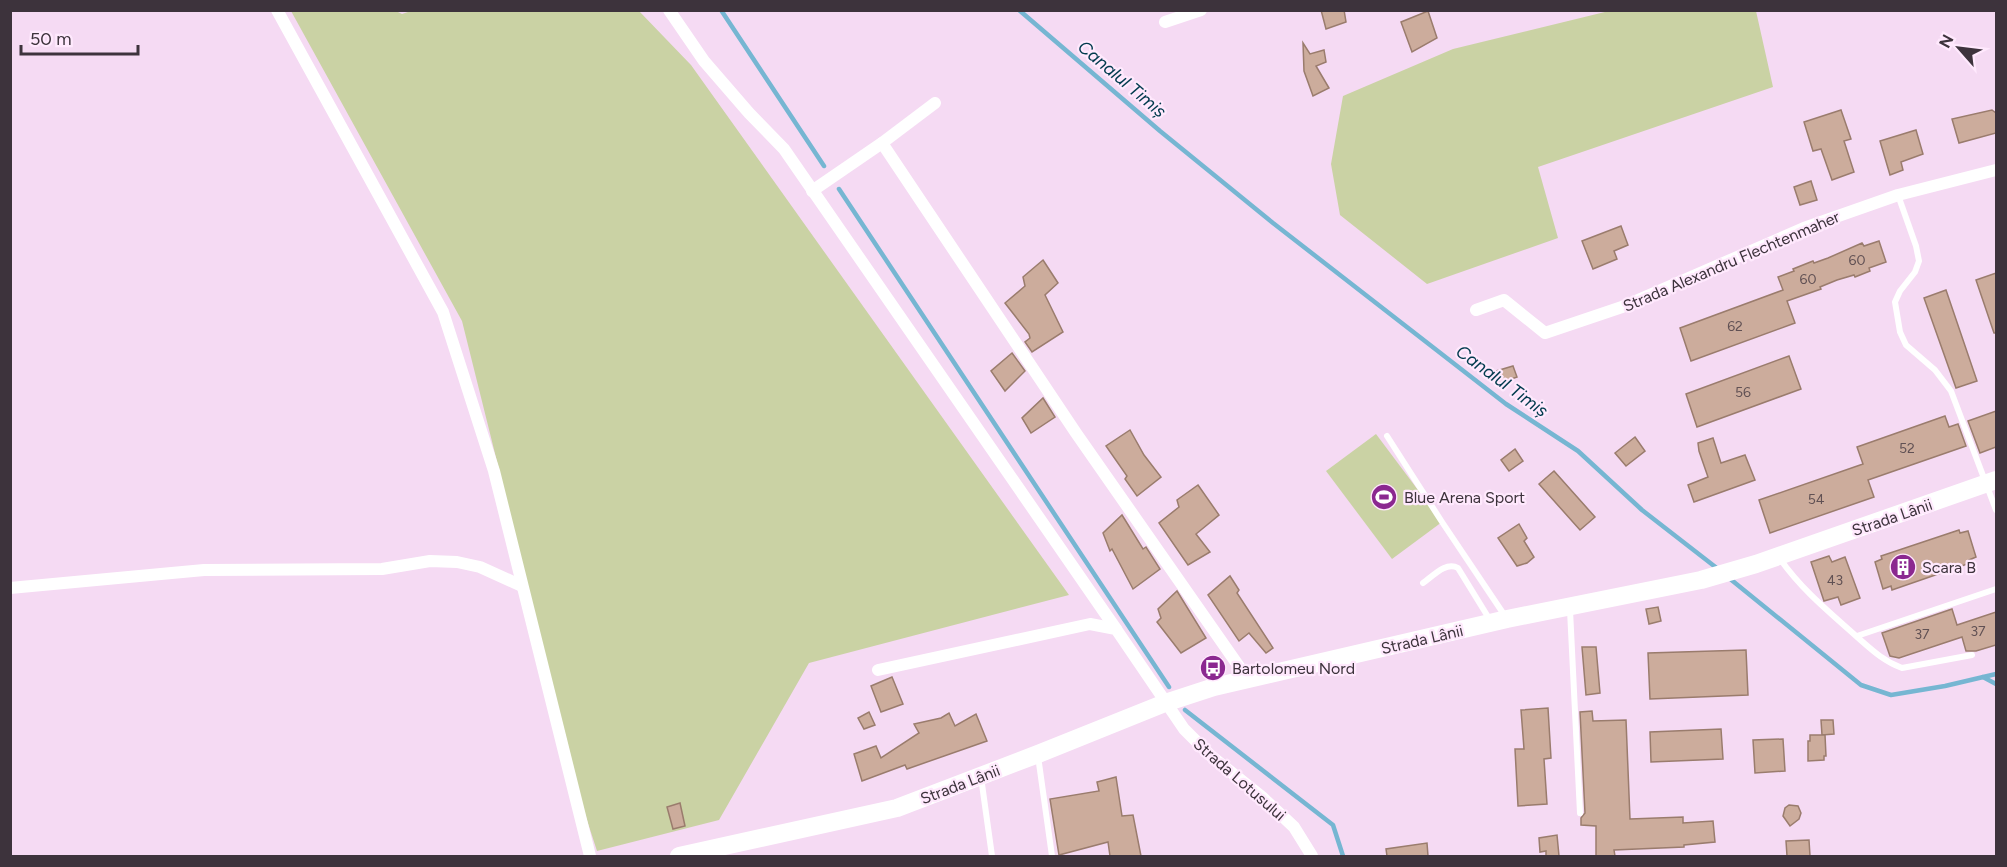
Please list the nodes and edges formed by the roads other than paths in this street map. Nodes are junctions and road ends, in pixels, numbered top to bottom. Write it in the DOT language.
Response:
graph roads {
  1 [pos="277,10"];
  2 [pos="669,10"];
  3 [pos="1201,10"];
  4 [pos="1165,22"];
  5 [pos="935,103"];
  6 [pos="882,143"];
  7 [pos="1996,170"];
  8 [pos="812,190"];
  9 [pos="1898,195"];
  10 [pos="1476,310"];
  11 [pos="1387,436"];
  12 [pos="1992,482"];
  13 [pos="1996,510"];
  14 [pos="1778,556"];
  15 [pos="1423,584"];
  16 [pos="522,586"];
  17 [pos="10,588"];
  18 [pos="1996,589"];
  19 [pos="1570,606"];
  20 [pos="1499,621"];
  21 [pos="1116,629"];
  22 [pos="1857,636"];
  23 [pos="1972,655"];
  24 [pos="878,670"];
  25 [pos="1247,678"];
  26 [pos="1165,703"];
  27 [pos="1038,754"];
  28 [pos="981,777"];
  29 [pos="1580,813"];
  30 [pos="590,856"];
  31 [pos="679,856"];
  32 [pos="992,856"];
  33 [pos="1052,856"];
  34 [pos="1312,856"];
  1 -- 16 [label="street"];
  2 -- 8 [label="street, Strada Lotusului"];
  3 -- 4 [label="street"];
  5 -- 6 [label="street"];
  6 -- 8 [label="street"];
  6 -- 25 [label="street"];
  7 -- 9 [label="street, Strada Alexandru Flechtenmaher"];
  8 -- 21 [label="street, Strada Lotusului"];
  9 -- 10 [label="street, Strada Alexandru Flechtenmaher"];
  9 -- 12 [label="lane"];
  11 -- 20 [label="lane"];
  12 -- 13 [label="lane"];
  12 -- 14 [label="main road, Strada Lânii"];
  14 -- 19 [label="main road, Strada Lânii"];
  14 -- 22 [label="lane"];
  15 -- 20 [label="lane"];
  16 -- 17 [label="street"];
  16 -- 30 [label="street"];
  18 -- 22 [label="lane"];
  19 -- 20 [label="main road, Strada Lânii"];
  19 -- 29 [label="lane"];
  20 -- 25 [label="main road, Strada Lânii"];
  21 -- 24 [label="street"];
  21 -- 26 [label="street, Strada Lotusului"];
  22 -- 23 [label="lane"];
  25 -- 26 [label="main road, Strada Lânii"];
  26 -- 27 [label="main road, Strada Lânii"];
  26 -- 34 [label="street, Strada Lotusului"];
  27 -- 28 [label="main road, Strada Lânii"];
  27 -- 33 [label="lane"];
  28 -- 31 [label="main road, Strada Lânii"];
  28 -- 32 [label="lane"];
}
